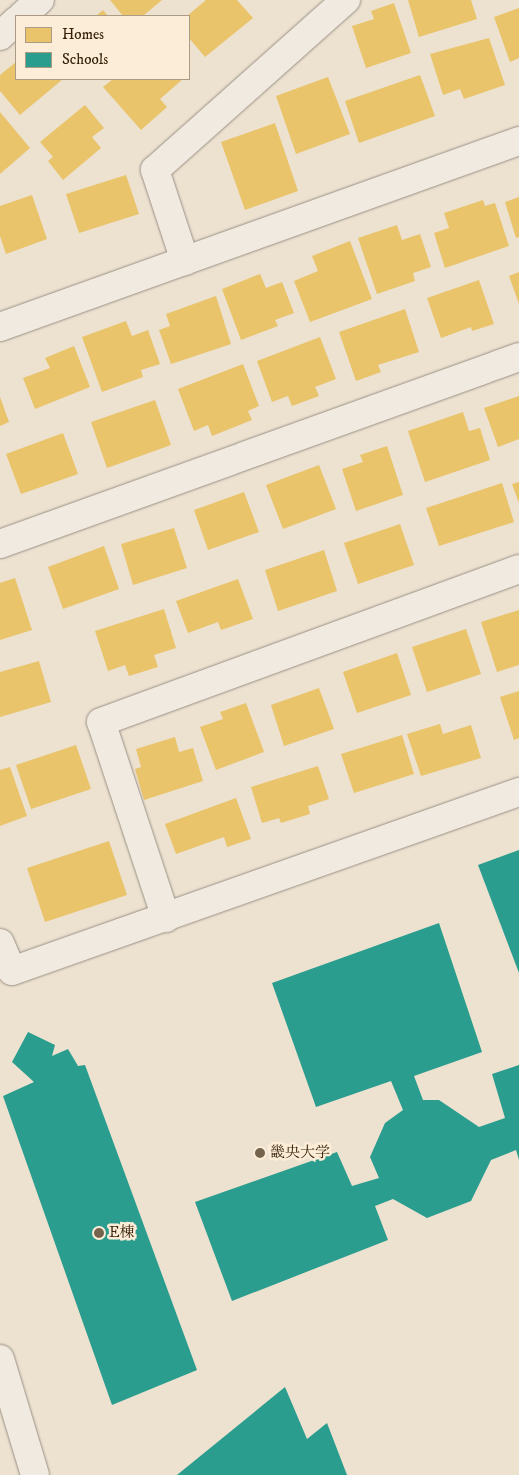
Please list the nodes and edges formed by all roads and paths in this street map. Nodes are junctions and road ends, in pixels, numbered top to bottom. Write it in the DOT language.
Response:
graph roads {
  1 [pos="40,0"];
  2 [pos="346,0"];
  3 [pos="23,15"];
  4 [pos="15,22"];
  5 [pos="0,36"];
  6 [pos="519,141"];
  7 [pos="185,261"];
  8 [pos="0,327"];
  9 [pos="519,357"];
  10 [pos="0,544"];
  11 [pos="519,569"];
  12 [pos="519,792"];
  13 [pos="166,918"];
  14 [pos="0,943"];
  15 [pos="0,1359"];
  16 [pos="35,1475"];
  1 -- 3 [label="street"];
  2 -- 7 [label="street"];
  4 -- 5 [label="street"];
  6 -- 7 [label="street"];
  7 -- 8 [label="street"];
  9 -- 10 [label="street"];
  11 -- 13 [label="street"];
  12 -- 13 [label="street"];
  13 -- 14 [label="street"];
  15 -- 16 [label="street"];
}
